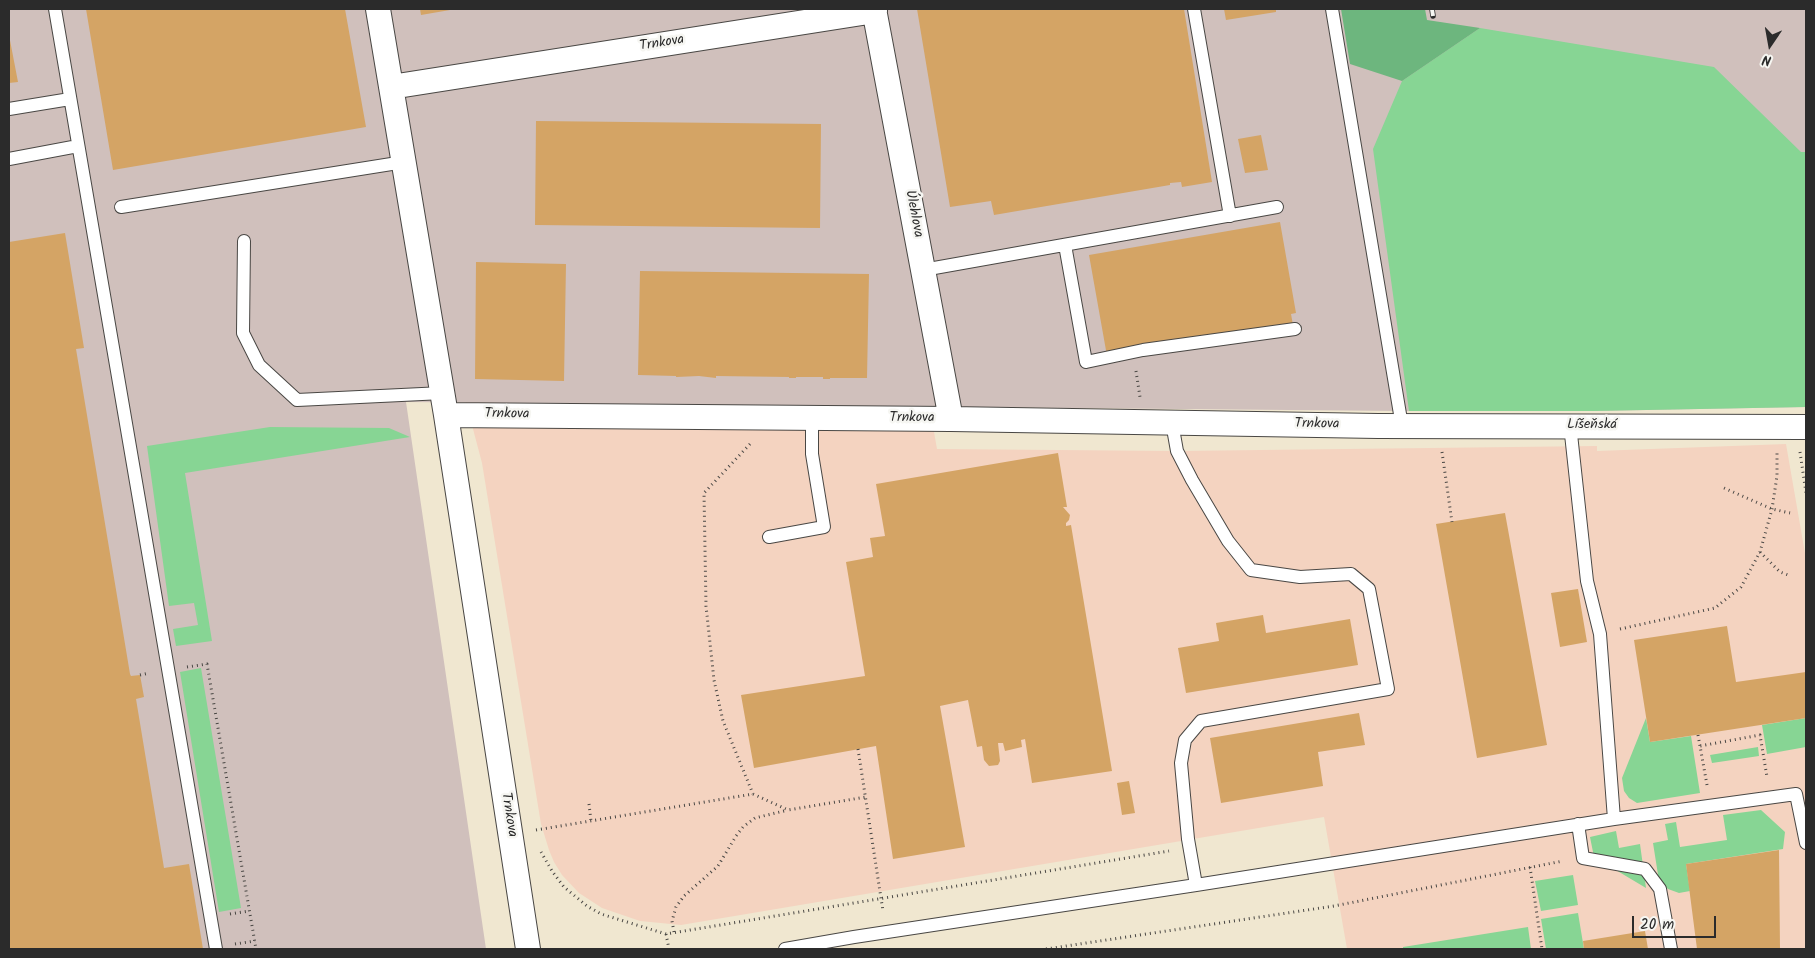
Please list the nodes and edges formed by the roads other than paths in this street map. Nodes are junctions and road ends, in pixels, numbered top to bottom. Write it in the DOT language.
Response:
graph roads {
  1 [pos="54,9"];
  2 [pos="378,9"];
  3 [pos="1194,9"];
  4 [pos="1332,9"];
  5 [pos="874,10"];
  6 [pos="391,87"];
  7 [pos="70,99"];
  8 [pos="9,109"];
  9 [pos="78,146"];
  10 [pos="9,159"];
  11 [pos="404,162"];
  12 [pos="1277,207"];
  13 [pos="121,208"];
  14 [pos="1230,216"];
  15 [pos="244,241"];
  16 [pos="1065,245"];
  17 [pos="923,270"];
  18 [pos="1295,329"];
  19 [pos="445,404"];
  20 [pos="812,418"];
  21 [pos="951,419"];
  22 [pos="1172,423"];
  23 [pos="1378,426"];
  24 [pos="1402,426"];
  25 [pos="1570,426"];
  26 [pos="1803,438"];
  27 [pos="769,537"];
  28 [pos="1614,819"];
  29 [pos="1578,824"];
  30 [pos="1806,843"];
  31 [pos="1196,886"];
  32 [pos="855,943"];
  33 [pos="216,949"];
  34 [pos="528,949"];
  35 [pos="785,949"];
  36 [pos="1671,949"];
  1 -- 7 [label="lane"];
  2 -- 6 [label="street, Trnkova"];
  3 -- 14 [label="lane"];
  4 -- 24 [label="lane"];
  5 -- 6 [label="street, Trnkova"];
  5 -- 17 [label="street, Úlehlova"];
  6 -- 11 [label="street, Trnkova"];
  7 -- 8 [label="lane"];
  7 -- 9 [label="lane"];
  9 -- 10 [label="lane"];
  9 -- 33 [label="lane"];
  11 -- 13 [label="lane"];
  11 -- 19 [label="street, Trnkova"];
  12 -- 14 [label="lane"];
  14 -- 16 [label="lane"];
  15 -- 19 [label="lane"];
  16 -- 17 [label="lane"];
  16 -- 18 [label="lane"];
  17 -- 21 [label="street, Úlehlova"];
  19 -- 20 [label="street, Trnkova"];
  19 -- 34 [label="street, Trnkova"];
  20 -- 21 [label="street, Trnkova"];
  20 -- 27 [label="lane"];
  21 -- 22 [label="street, Trnkova"];
  22 -- 23 [label="street, Trnkova"];
  22 -- 31 [label="lane"];
  23 -- 24 [label="street, Líšeňská"];
  24 -- 25 [label="street, Líšeňská"];
  25 -- 26 [label="street, Líšeňská"];
  25 -- 28 [label="lane"];
  28 -- 29 [label="lane"];
  28 -- 30 [label="lane"];
  29 -- 31 [label="lane"];
  29 -- 36 [label="lane"];
  31 -- 32 [label="lane"];
  32 -- 35 [label="lane"];
}
